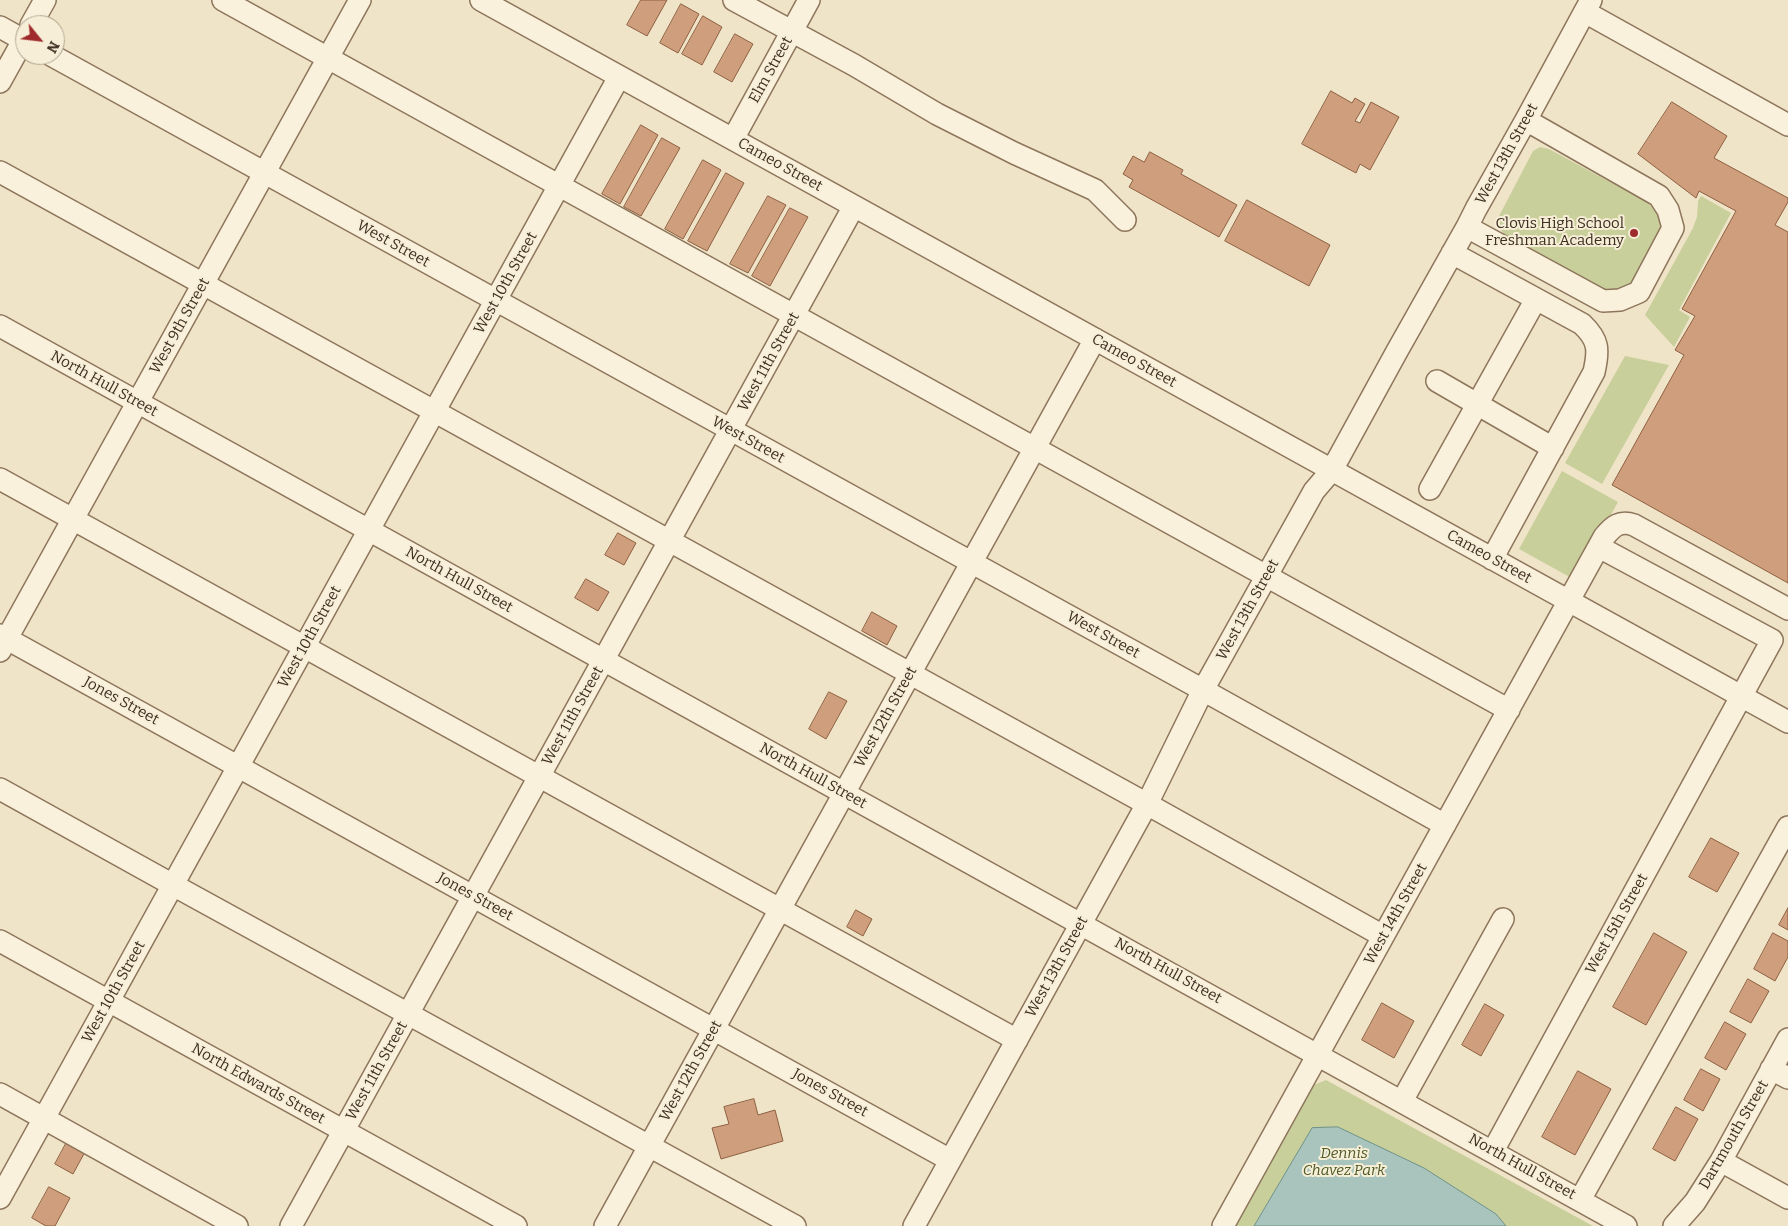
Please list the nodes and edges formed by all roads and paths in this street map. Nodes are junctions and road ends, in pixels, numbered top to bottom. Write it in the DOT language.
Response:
graph roads {
  1 [pos="45,0"];
  2 [pos="223,0"];
  3 [pos="360,0"];
  4 [pos="481,0"];
  5 [pos="734,0"];
  6 [pos="809,0"];
  7 [pos="1588,6"];
  8 [pos="37,15"];
  9 [pos="0,27"];
  10 [pos="15,32"];
  11 [pos="792,32"];
  12 [pos="15,55"];
  13 [pos="328,59"];
  14 [pos="65,63"];
  15 [pos="620,77"];
  16 [pos="0,82"];
  17 [pos="1526,120"];
  18 [pos="1788,125"];
  19 [pos="733,139"];
  20 [pos="0,172"];
  21 [pos="264,173"];
  22 [pos="560,185"];
  23 [pos="854,206"];
  24 [pos="1125,220"];
  25 [pos="1468,227"];
  26 [pos="1452,253"];
  27 [pos="203,283"];
  28 [pos="1536,299"];
  29 [pos="496,301"];
  30 [pos="794,316"];
  31 [pos="0,326"];
  32 [pos="1095,339"];
  33 [pos="1437,381"];
  34 [pos="138,402"];
  35 [pos="1477,404"];
  36 [pos="434,411"];
  37 [pos="731,431"];
  38 [pos="1553,448"];
  39 [pos="1035,449"];
  40 [pos="1332,470"];
  41 [pos="0,478"];
  42 [pos="1430,489"];
  43 [pos="73,520"];
  44 [pos="369,530"];
  45 [pos="670,541"];
  46 [pos="1599,547"];
  47 [pos="1492,559"];
  48 [pos="971,564"];
  49 [pos="1267,575"];
  50 [pos="1569,601"];
  51 [pos="1788,609"];
  52 [pos="2,642"];
  53 [pos="305,646"];
  54 [pos="604,660"];
  55 [pos="910,674"];
  56 [pos="1203,690"];
  57 [pos="1741,696"];
  58 [pos="1509,710"];
  59 [pos="1788,722"];
  60 [pos="238,766"];
  61 [pos="540,776"];
  62 [pos="0,788"];
  63 [pos="845,793"];
  64 [pos="1147,804"];
  65 [pos="1445,825"];
  66 [pos="1788,827"];
  67 [pos="172,886"];
  68 [pos="473,896"];
  69 [pos="780,909"];
  70 [pos="1503,919"];
  71 [pos="1081,924"];
  72 [pos="1384,936"];
  73 [pos="0,941"];
  74 [pos="109,1001"];
  75 [pos="408,1014"];
  76 [pos="714,1029"];
  77 [pos="1788,1039"];
  78 [pos="1017,1040"];
  79 [pos="1318,1054"];
  80 [pos="1780,1074"];
  81 [pos="0,1094"];
  82 [pos="1402,1101"];
  83 [pos="44,1118"];
  84 [pos="344,1131"];
  85 [pos="649,1146"];
  86 [pos="1493,1151"];
  87 [pos="950,1160"];
  88 [pos="1721,1161"];
  89 [pos="0,1198"];
  90 [pos="1788,1198"];
  91 [pos="1580,1200"];
  92 [pos="237,1226"];
  93 [pos="291,1226"];
  94 [pos="516,1226"];
  95 [pos="605,1226"];
  96 [pos="795,1226"];
  97 [pos="914,1226"];
  98 [pos="1224,1226"];
  99 [pos="1626,1226"];
  100 [pos="1674,1226"];
  1 -- 8 [label="street"];
  2 -- 13 [label="street"];
  3 -- 13 [label="street, West 9th Street"];
  4 -- 15 [label="street, Cameo Street"];
  5 -- 11 [label="street"];
  6 -- 11 [label="street, Elm Street"];
  7 -- 17 [label="street, West 13th Street"];
  7 -- 18 [label="street"];
  9 -- 10 [label="street"];
  11 -- 19 [label="street, Elm Street"];
  11 -- 24 [label="street"];
  12 -- 16 [label="street"];
  13 -- 21 [label="street, West 9th Street"];
  13 -- 22 [label="street"];
  14 -- 21 [label="street, West Street"];
  15 -- 19 [label="street, Cameo Street"];
  15 -- 22 [label="street, West 10th Street"];
  17 -- 25 [label="street, West 13th Street"];
  17 -- 25 [label="street"];
  19 -- 23 [label="street, Cameo Street"];
  20 -- 27 [label="street"];
  21 -- 27 [label="street, West 9th Street"];
  21 -- 29 [label="street, West Street"];
  22 -- 29 [label="street, West 10th Street"];
  22 -- 30 [label="street"];
  23 -- 30 [label="street, West 11th Street"];
  23 -- 32 [label="street, Cameo Street"];
  25 -- 26 [label="street, West 13th Street"];
  26 -- 28 [label="street"];
  26 -- 40 [label="street, West 13th Street"];
  27 -- 34 [label="street, West 9th Street"];
  27 -- 36 [label="street"];
  28 -- 35 [label="street"];
  28 -- 38 [label="street"];
  29 -- 36 [label="street, West 10th Street"];
  29 -- 37 [label="street, West Street"];
  30 -- 37 [label="street, West 11th Street"];
  30 -- 39 [label="street"];
  31 -- 34 [label="street, North Hull Street"];
  32 -- 39 [label="street, West 12th Street"];
  32 -- 40 [label="street, Cameo Street"];
  33 -- 35 [label="street"];
  34 -- 43 [label="street, West 9th Street"];
  34 -- 44 [label="street, North Hull Street"];
  35 -- 38 [label="street"];
  35 -- 42 [label="street"];
  36 -- 44 [label="street, West 10th Street"];
  36 -- 45 [label="street"];
  37 -- 45 [label="street, West 11th Street"];
  37 -- 48 [label="street, West Street"];
  38 -- 47 [label="street"];
  39 -- 48 [label="street, West 12th Street"];
  39 -- 49 [label="street"];
  40 -- 47 [label="street, Cameo Street"];
  40 -- 49 [label="street, West 13th Street"];
  41 -- 43 [label="street"];
  43 -- 52 [label="street, West 9th Street"];
  43 -- 53 [label="street"];
  44 -- 53 [label="street, West 10th Street"];
  44 -- 54 [label="street, North Hull Street"];
  45 -- 54 [label="street, West 11th Street"];
  45 -- 55 [label="street"];
  46 -- 50 [label="street, West 14th Street"];
  46 -- 51 [label="street, West 14th Street"];
  46 -- 57 [label="street, West 15th Street"];
  47 -- 50 [label="street, Cameo Street"];
  48 -- 55 [label="street, West 12th Street"];
  48 -- 56 [label="street, West Street"];
  49 -- 56 [label="street, West 13th Street"];
  49 -- 58 [label="street"];
  50 -- 57 [label="street, Cameo Street"];
  50 -- 58 [label="street, West 14th Street"];
  52 -- 60 [label="street, Jones Street"];
  53 -- 60 [label="street, West 10th Street"];
  53 -- 61 [label="street"];
  54 -- 61 [label="street, West 11th Street"];
  54 -- 63 [label="street, North Hull Street"];
  55 -- 63 [label="street, West 12th Street"];
  55 -- 64 [label="street"];
  56 -- 64 [label="street, West 13th Street"];
  56 -- 65 [label="street, West Street"];
  57 -- 59 [label="street, Cameo Street"];
  57 -- 86 [label="street, West 15th Street"];
  58 -- 65 [label="street, West 14th Street"];
  60 -- 67 [label="street, West 10th Street"];
  60 -- 68 [label="street, Jones Street"];
  61 -- 68 [label="street, West 11th Street"];
  61 -- 69 [label="street"];
  62 -- 67 [label="street"];
  63 -- 69 [label="street, West 12th Street"];
  63 -- 71 [label="street, North Hull Street"];
  64 -- 71 [label="street, West 13th Street"];
  64 -- 72 [label="street"];
  65 -- 72 [label="street, West 14th Street"];
  66 -- 91 [label="street"];
  67 -- 74 [label="street, West 10th Street"];
  67 -- 75 [label="street"];
  68 -- 75 [label="street, West 11th Street"];
  68 -- 76 [label="street, Jones Street"];
  69 -- 76 [label="street, West 12th Street"];
  69 -- 78 [label="street"];
  70 -- 82 [label="street"];
  71 -- 78 [label="street, West 13th Street"];
  71 -- 79 [label="street, North Hull Street"];
  72 -- 79 [label="street, West 14th Street"];
  73 -- 74 [label="street, North Edwards Street"];
  74 -- 83 [label="street, West 10th Street"];
  74 -- 84 [label="street, North Edwards Street"];
  75 -- 84 [label="street, West 11th Street"];
  75 -- 85 [label="street"];
  76 -- 85 [label="street, West 12th Street"];
  76 -- 87 [label="street, Jones Street"];
  77 -- 80 [label="street, Dartmouth Street"];
  78 -- 87 [label="street, West 13th Street"];
  79 -- 82 [label="street, North Hull Street"];
  79 -- 98 [label="street, West 14th Street"];
  80 -- 88 [label="street, Dartmouth Street"];
  81 -- 83 [label="street"];
  82 -- 86 [label="street, North Hull Street"];
  83 -- 89 [label="street, West 10th Street"];
  83 -- 92 [label="street"];
  84 -- 93 [label="street, West 11th Street"];
  84 -- 94 [label="street, North Edwards Street"];
  85 -- 95 [label="street, West 12th Street"];
  85 -- 96 [label="street"];
  86 -- 91 [label="street, North Hull Street"];
  87 -- 97 [label="street, West 13th Street"];
  88 -- 90 [label="street"];
  88 -- 100 [label="street, Dartmouth Street"];
  91 -- 99 [label="street, North Hull Street"];
}
